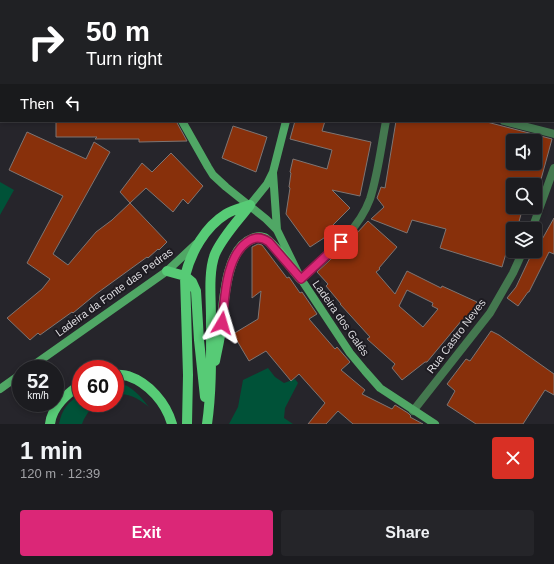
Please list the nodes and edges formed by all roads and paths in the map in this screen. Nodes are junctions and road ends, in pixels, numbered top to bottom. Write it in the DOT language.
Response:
graph roads {
  1 [pos="183,122"];
  2 [pos="286,122"];
  3 [pos="386,122"];
  4 [pos="508,122"];
  5 [pos="554,134"];
  6 [pos="554,168"];
  7 [pos="273,172"];
  8 [pos="250,205"];
  9 [pos="535,222"];
  10 [pos="277,230"];
  11 [pos="200,239"];
  12 [pos="520,258"];
  13 [pos="167,271"];
  14 [pos="185,276"];
  15 [pos="301,279"];
  16 [pos="41,360"];
  17 [pos="124,375"];
  18 [pos="12,380"];
  19 [pos="211,382"];
  20 [pos="0,389"];
  21 [pos="72,390"];
  22 [pos="413,410"];
  23 [pos="208,421"];
  24 [pos="50,424"];
  25 [pos="172,424"];
  26 [pos="187,424"];
  27 [pos="435,424"];
  1 -- 8 [label="main road, Ladeira dos Galés"];
  2 -- 7 [label="main road"];
  3 -- 15 [label="street"];
  4 -- 5 [label="street"];
  6 -- 9 [label="street"];
  7 -- 8 [label="main road"];
  7 -- 10 [label="main road"];
  8 -- 10 [label="main road, Ladeira dos Galés"];
  8 -- 11 [label="main road, Ladeira da Fonte das Pedras"];
  8 -- 19 [label="main road"];
  10 -- 15 [label="main road, Ladeira dos Galés"];
  11 -- 13 [label="main road, Ladeira da Fonte das Pedras"];
  11 -- 14 [label="main road"];
  12 -- 22 [label="street, Rua Castro Neves"];
  13 -- 14 [label="main road"];
  13 -- 16 [label="main road, Ladeira da Fonte das Pedras"];
  14 -- 23 [label="main road"];
  14 -- 26 [label="main road"];
  15 -- 19 [label="main road"];
  15 -- 22 [label="main road, Ladeira dos Galés"];
  17 -- 25 [label="main road"];
  18 -- 20 [label="main road"];
  19 -- 23 [label="main road"];
  21 -- 24 [label="main road"];
  22 -- 27 [label="main road, Ladeira dos Galés"];
}
